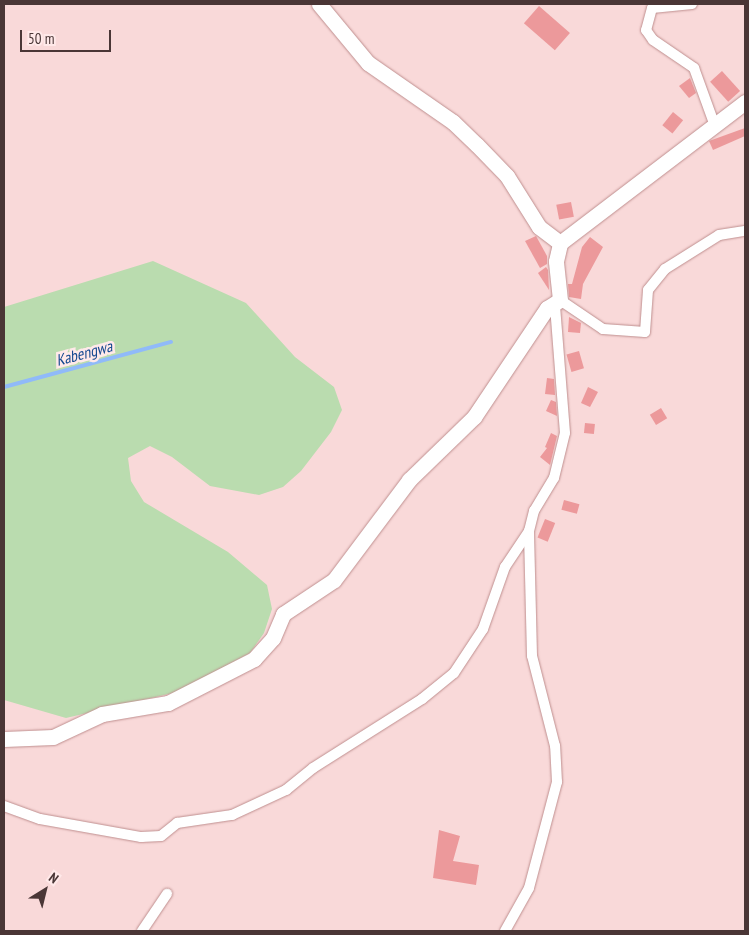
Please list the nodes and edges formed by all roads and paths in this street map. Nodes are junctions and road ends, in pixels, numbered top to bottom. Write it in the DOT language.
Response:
graph roads {
  1 [pos="318,4"];
  2 [pos="692,4"];
  3 [pos="745,103"];
  4 [pos="715,126"];
  5 [pos="745,231"];
  6 [pos="560,243"];
  7 [pos="557,302"];
  8 [pos="529,531"];
  9 [pos="4,739"];
  10 [pos="4,806"];
  11 [pos="166,894"];
  12 [pos="142,931"];
  13 [pos="505,931"];
  1 -- 6 [label="street"];
  2 -- 4 [label="street"];
  3 -- 4 [label="street"];
  4 -- 6 [label="street"];
  5 -- 7 [label="street"];
  6 -- 7 [label="street"];
  7 -- 8 [label="street"];
  7 -- 9 [label="street"];
  8 -- 10 [label="street"];
  8 -- 13 [label="street"];
  11 -- 12 [label="street"];
}
